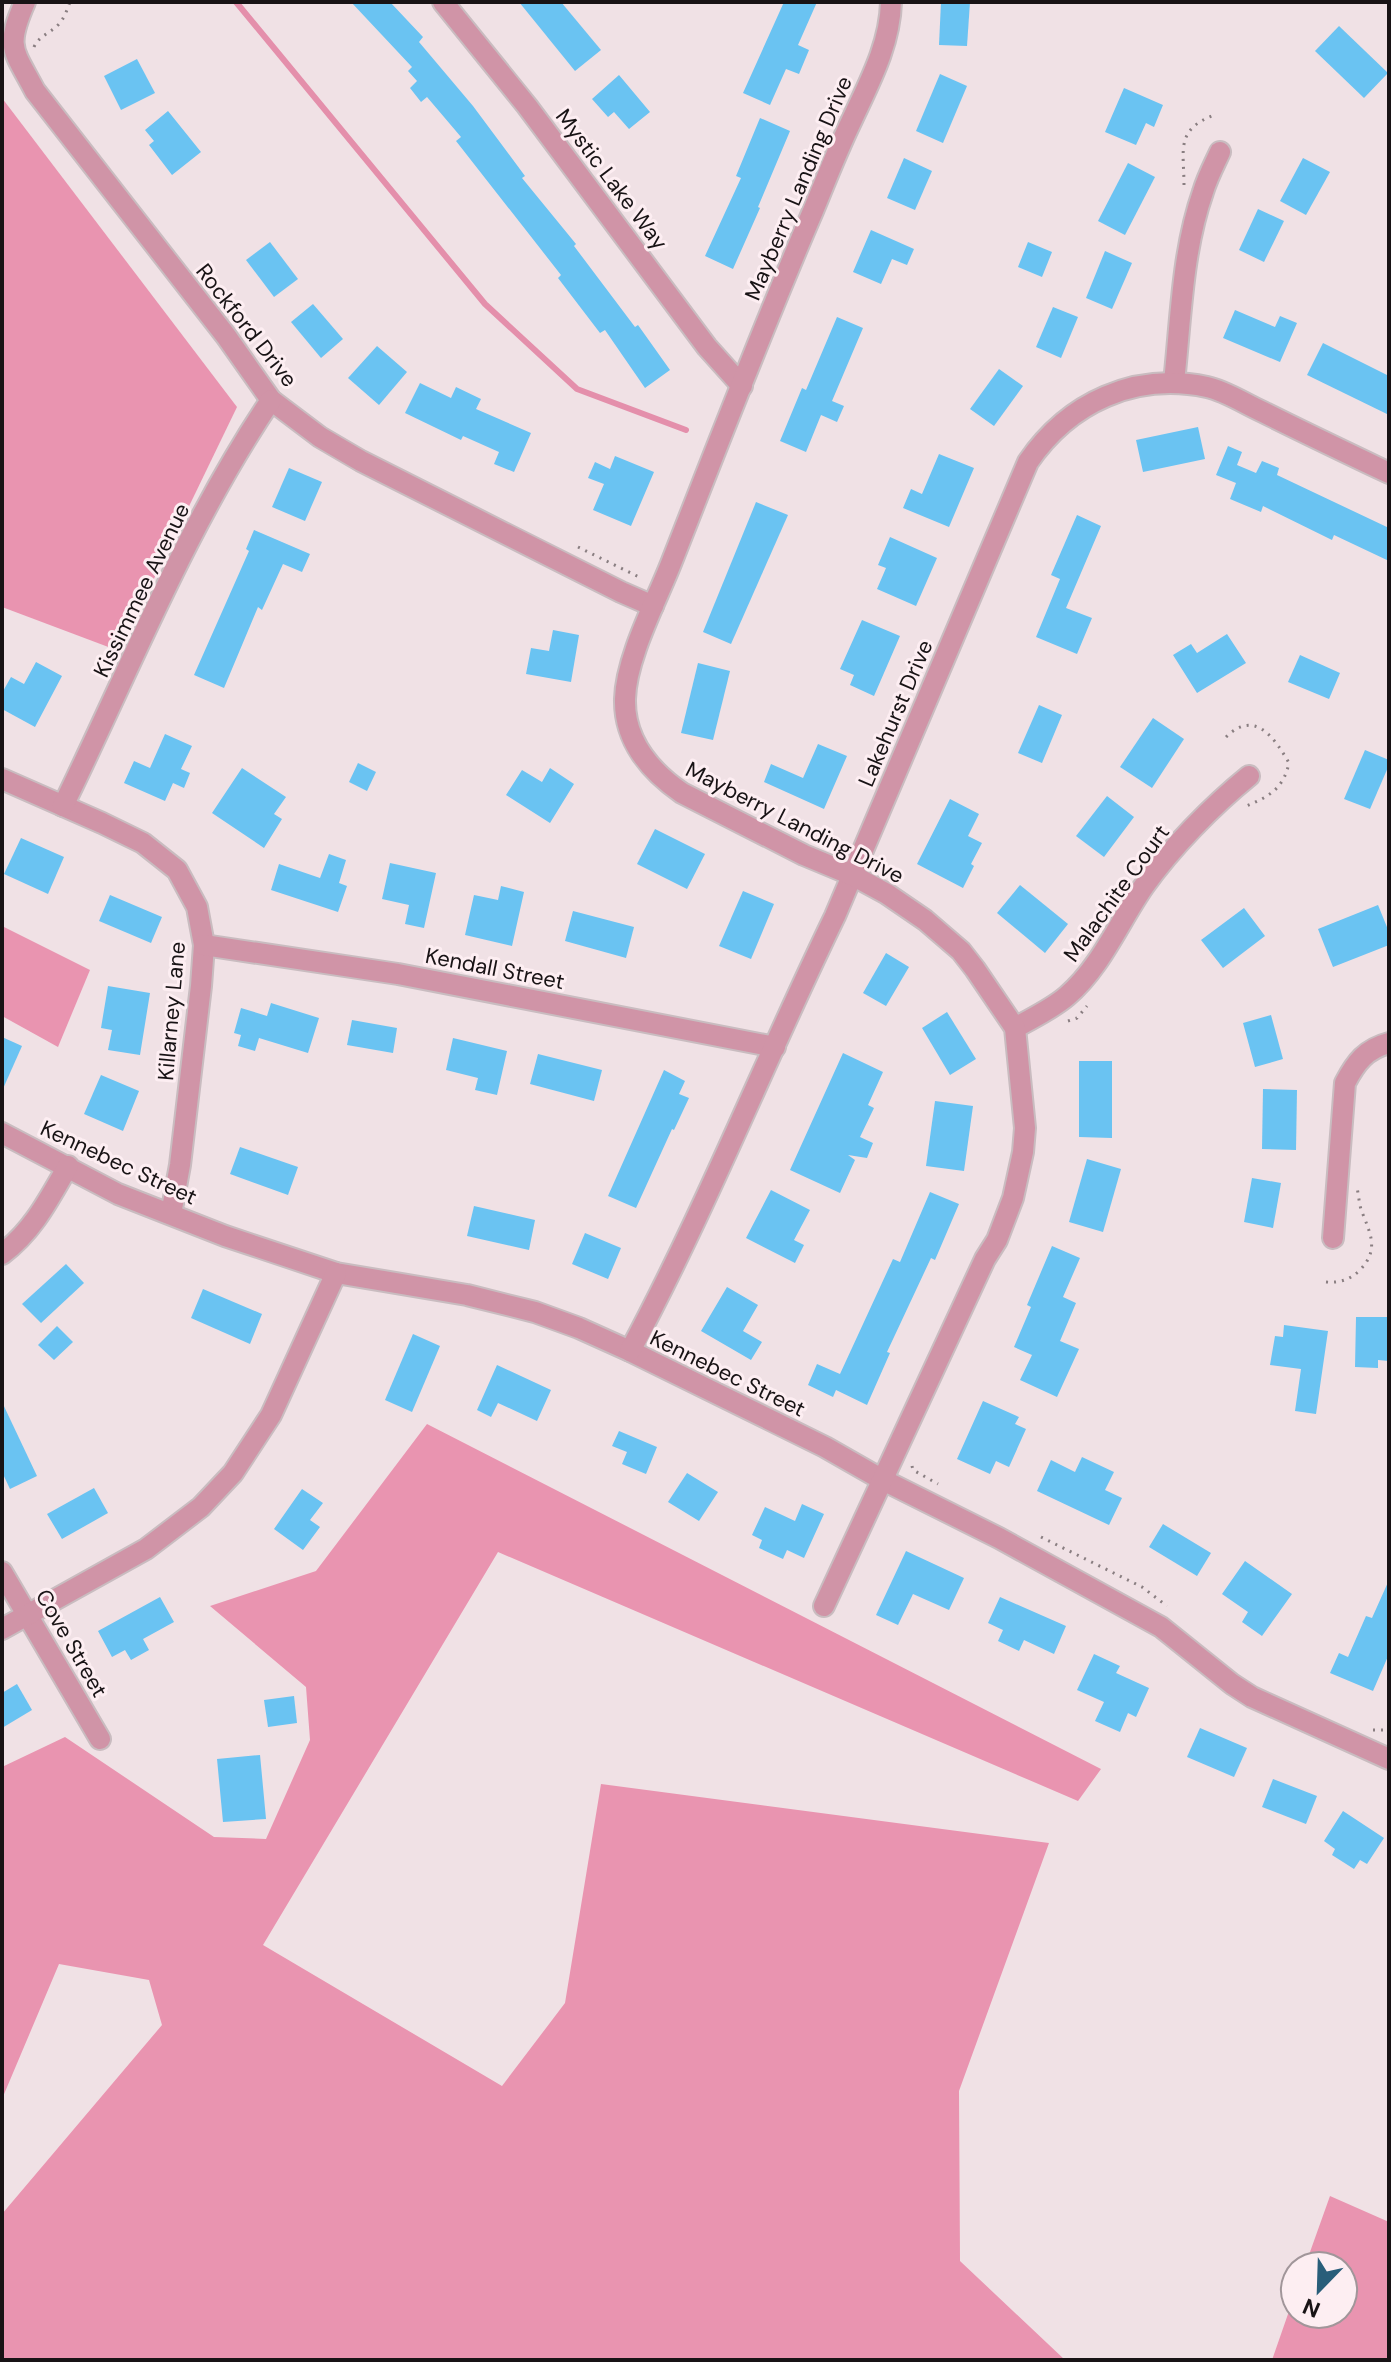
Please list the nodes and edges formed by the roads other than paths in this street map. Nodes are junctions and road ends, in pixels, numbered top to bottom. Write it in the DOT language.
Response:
graph roads {
  1 [pos="25,2"];
  2 [pos="443,2"];
  3 [pos="891,2"];
  4 [pos="1220,152"];
  5 [pos="1174,382"];
  6 [pos="742,386"];
  7 [pos="271,400"];
  8 [pos="1389,473"];
  9 [pos="657,597"];
  10 [pos="1249,776"];
  11 [pos="2,779"];
  12 [pos="63,806"];
  13 [pos="852,875"];
  14 [pos="204,945"];
  15 [pos="1015,1028"];
  16 [pos="1389,1043"];
  17 [pos="775,1047"];
  18 [pos="2,1133"];
  19 [pos="68,1166"];
  20 [pos="171,1214"];
  21 [pos="1333,1238"];
  22 [pos="2,1254"];
  23 [pos="336,1273"];
  24 [pos="630,1351"];
  25 [pos="881,1479"];
  26 [pos="2,1572"];
  27 [pos="824,1606"];
  28 [pos="27,1615"];
  29 [pos="2,1629"];
  30 [pos="100,1739"];
  31 [pos="1389,1759"];
  1 -- 7 [label="street, Rockford Drive"];
  2 -- 6 [label="street, Mystic Lake Way"];
  3 -- 6 [label="street, Mayberry Landing Drive"];
  4 -- 5 [label="street"];
  5 -- 8 [label="street, Lakehurst Drive"];
  5 -- 13 [label="street, Lakehurst Drive"];
  6 -- 9 [label="street, Mayberry Landing Drive"];
  7 -- 9 [label="street, Rockford Drive"];
  7 -- 12 [label="street, Kissimmee Avenue"];
  9 -- 13 [label="street, Mayberry Landing Drive"];
  10 -- 15 [label="street, Malachite Court"];
  11 -- 12 [label="street, Killarney Lane"];
  12 -- 14 [label="street, Killarney Lane"];
  13 -- 15 [label="street, Mayberry Landing Drive"];
  13 -- 17 [label="street, Lakehurst Drive"];
  14 -- 17 [label="street, Kendall Street"];
  14 -- 20 [label="street, Killarney Lane"];
  15 -- 25 [label="street, Mayberry Landing Drive"];
  16 -- 21 [label="street"];
  17 -- 24 [label="street, Lakehurst Drive"];
  18 -- 19 [label="street, Kennebec Street"];
  19 -- 20 [label="street, Kennebec Street"];
  19 -- 22 [label="street"];
  20 -- 23 [label="street, Kennebec Street"];
  23 -- 24 [label="street, Kennebec Street"];
  23 -- 28 [label="street"];
  24 -- 25 [label="street, Kennebec Street"];
  25 -- 27 [label="street, Mayberry Landing Drive"];
  25 -- 31 [label="street, Kennebec Street"];
  26 -- 28 [label="street, Cove Street"];
  28 -- 29 [label="street"];
  28 -- 30 [label="street, Cove Street"];
}
